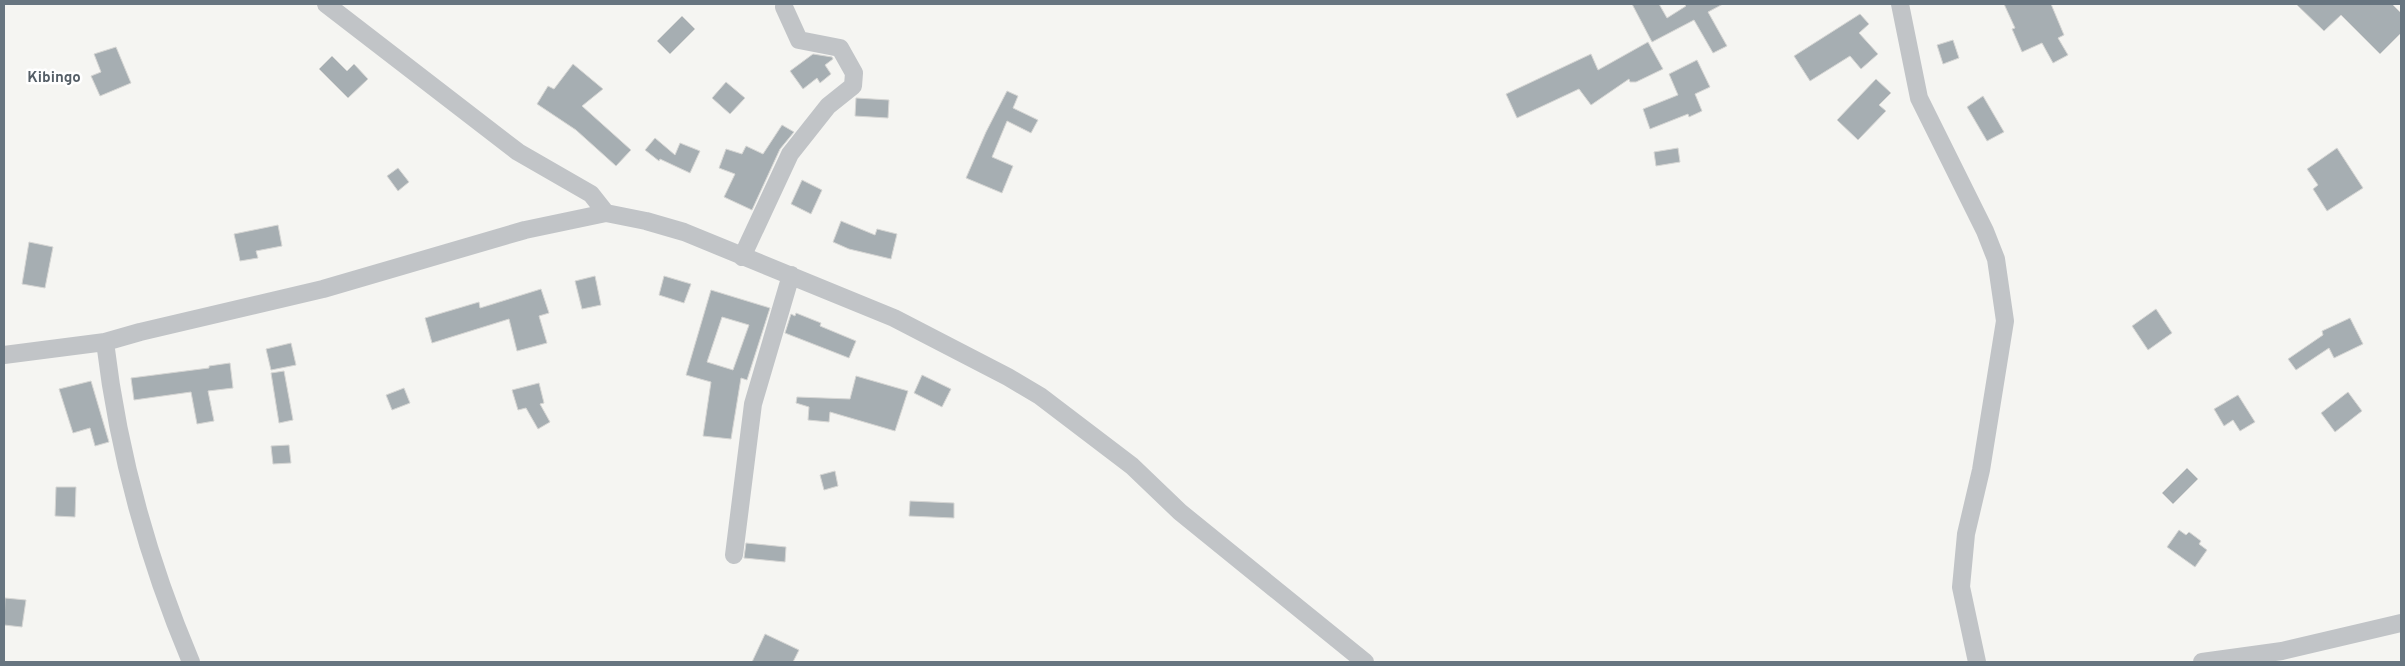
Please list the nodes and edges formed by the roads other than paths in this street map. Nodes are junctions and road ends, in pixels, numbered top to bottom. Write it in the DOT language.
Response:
graph roads {
  1 [pos="326,4"];
  2 [pos="1900,4"];
  3 [pos="784,7"];
  4 [pos="606,214"];
  5 [pos="742,257"];
  6 [pos="791,275"];
  7 [pos="105,342"];
  8 [pos="4,355"];
  9 [pos="734,555"];
  10 [pos="2401,623"];
  11 [pos="191,662"];
  12 [pos="1365,662"];
  13 [pos="1977,662"];
  14 [pos="2202,662"];
  1 -- 4 [label="street"];
  2 -- 13 [label="street"];
  3 -- 5 [label="street"];
  4 -- 5 [label="street"];
  4 -- 7 [label="street"];
  5 -- 6 [label="street"];
  6 -- 9 [label="street"];
  6 -- 12 [label="street"];
  7 -- 8 [label="street"];
  7 -- 11 [label="street"];
  10 -- 14 [label="street"];
}
